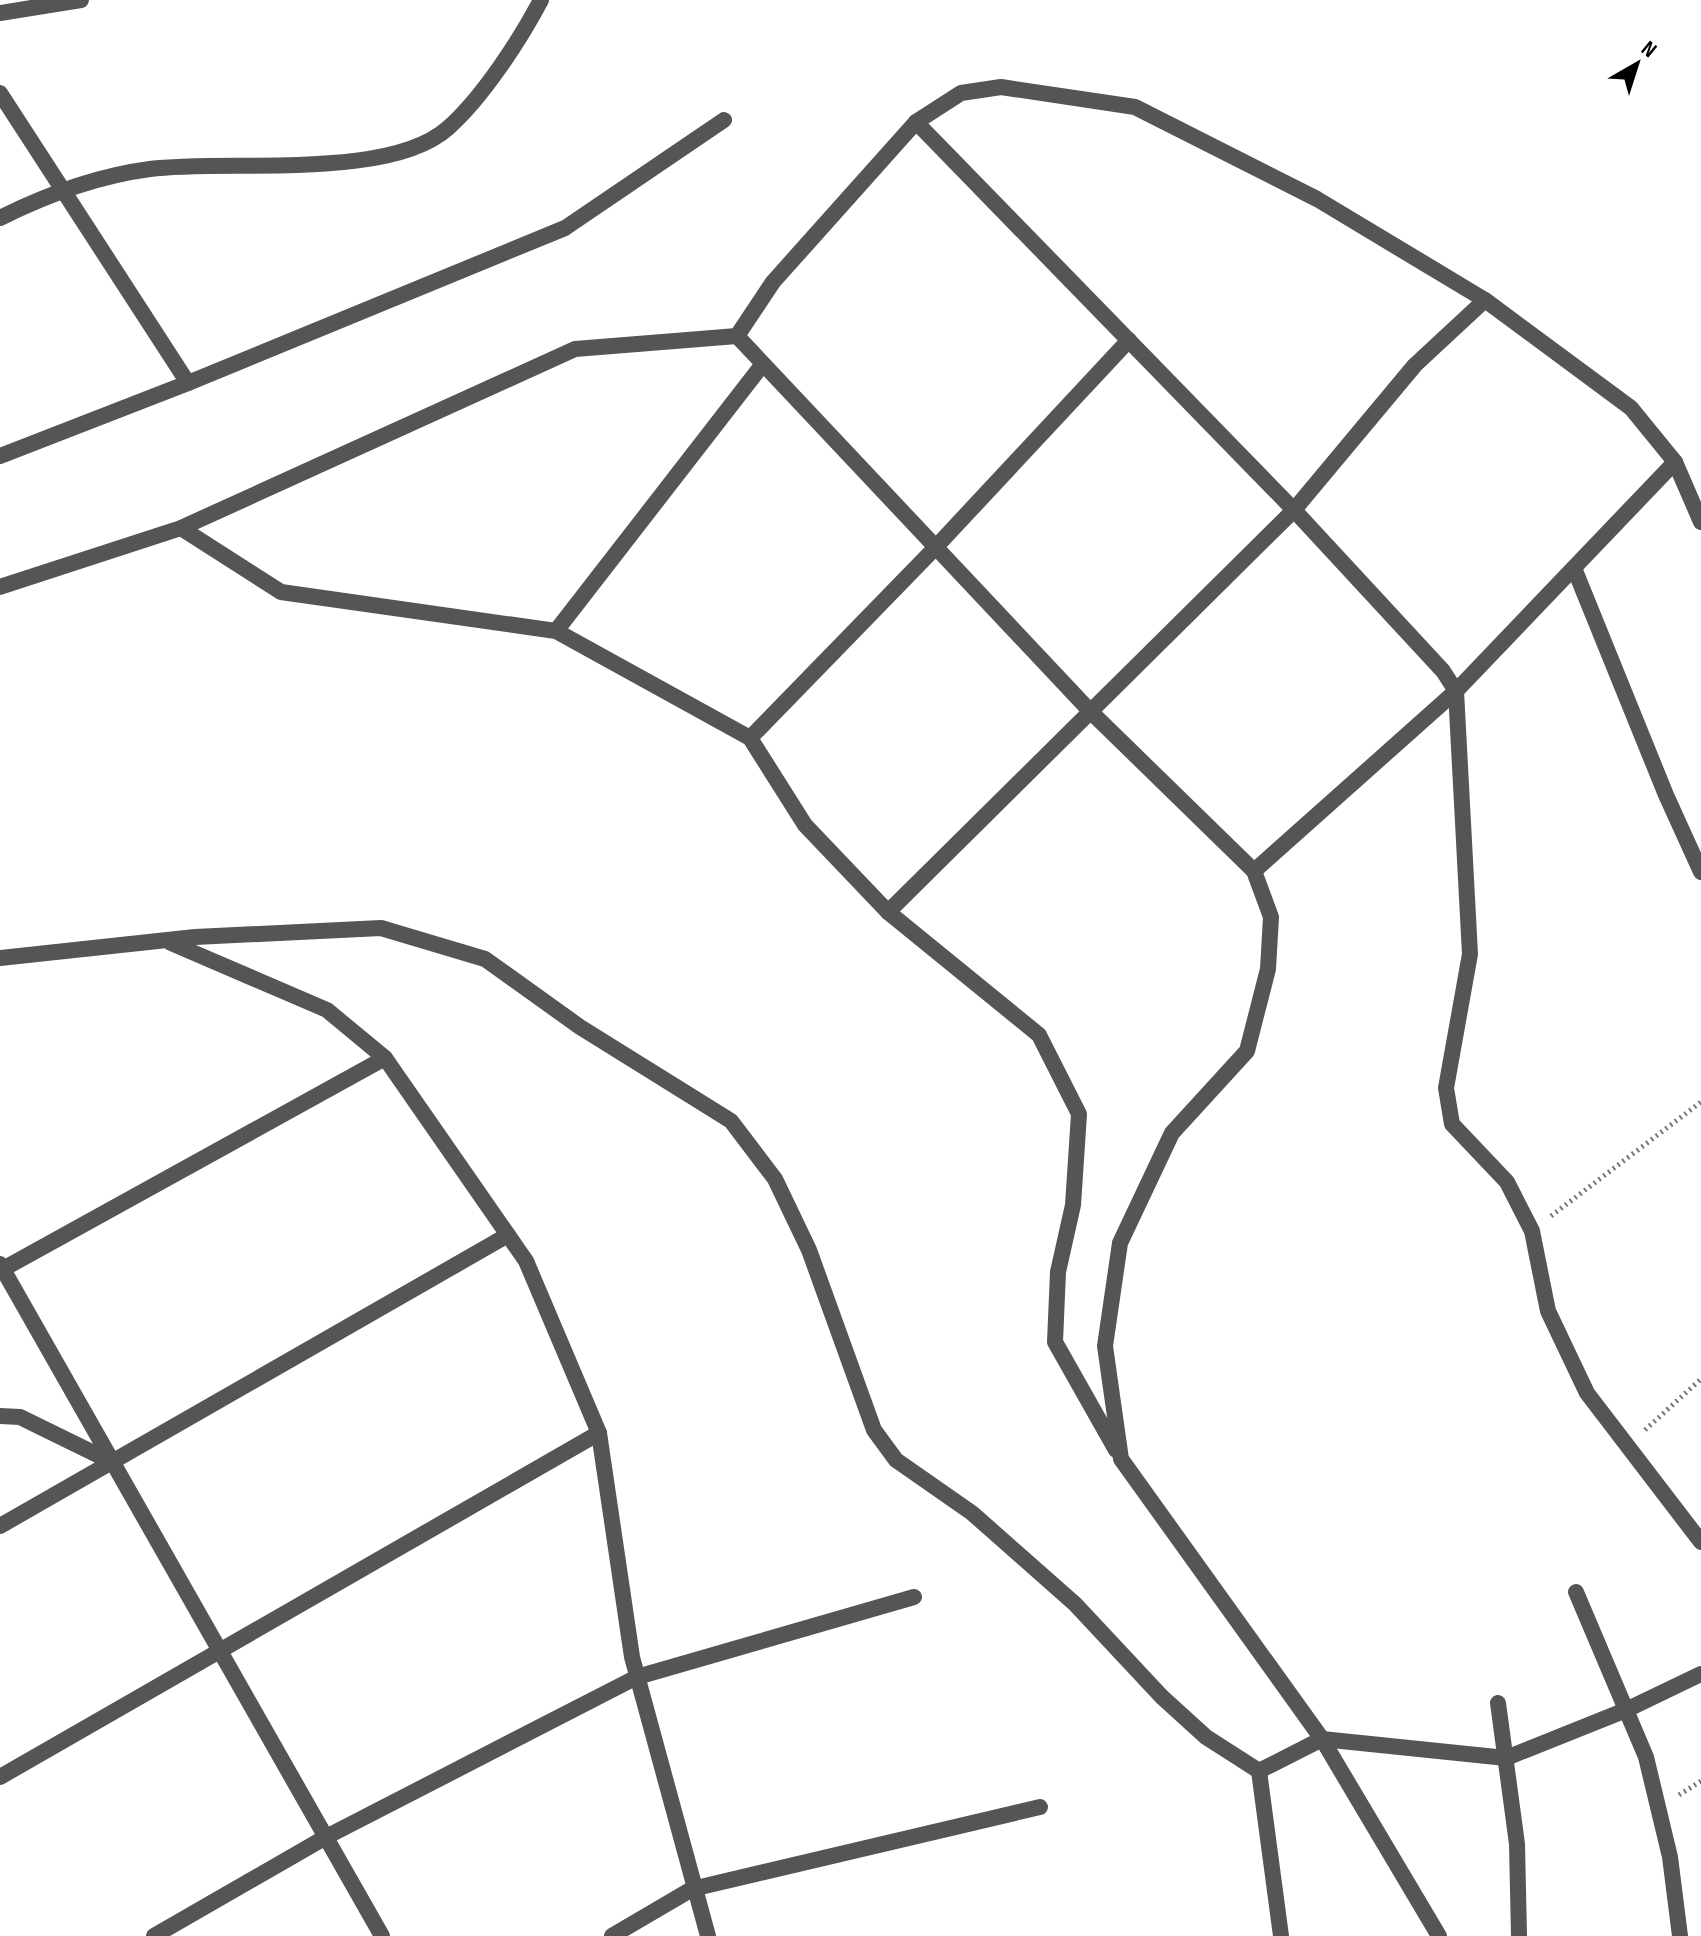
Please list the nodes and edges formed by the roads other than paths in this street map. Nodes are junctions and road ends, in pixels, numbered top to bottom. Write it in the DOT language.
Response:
graph roads {
  1 [pos="81,0"];
  2 [pos="541,0"];
  3 [pos="0,13"];
  4 [pos="0,93"];
  5 [pos="724,120"];
  6 [pos="916,122"];
  7 [pos="59,189"];
  8 [pos="0,218"];
  9 [pos="1485,300"];
  10 [pos="737,336"];
  11 [pos="1129,340"];
  12 [pos="763,364"];
  13 [pos="188,383"];
  14 [pos="0,456"];
  15 [pos="1675,462"];
  16 [pos="1294,510"];
  17 [pos="1701,522"];
  18 [pos="181,528"];
  19 [pos="934,549"];
  20 [pos="1574,568"];
  21 [pos="0,587"];
  22 [pos="556,631"];
  23 [pos="1456,691"];
  24 [pos="1090,711"];
  25 [pos="750,738"];
  26 [pos="1254,871"];
  27 [pos="1701,872"];
  28 [pos="888,912"];
  29 [pos="170,942"];
  30 [pos="0,958"];
  31 [pos="385,1058"];
  32 [pos="508,1235"];
  33 [pos="2,1266"];
  34 [pos="0,1416"];
  35 [pos="599,1433"];
  36 [pos="1121,1459"];
  37 [pos="114,1463"];
  38 [pos="0,1526"];
  39 [pos="1701,1542"];
  40 [pos="1576,1592"];
  41 [pos="914,1597"];
  42 [pos="221,1650"];
  43 [pos="1701,1674"];
  44 [pos="637,1677"];
  45 [pos="1498,1703"];
  46 [pos="1626,1710"];
  47 [pos="1322,1739"];
  48 [pos="1506,1758"];
  49 [pos="1259,1771"];
  50 [pos="0,1777"];
  51 [pos="1040,1807"];
  52 [pos="326,1837"];
  53 [pos="692,1889"];
  54 [pos="154,1936"];
  55 [pos="382,1936"];
  56 [pos="612,1936"];
  57 [pos="708,1936"];
  58 [pos="1281,1936"];
  59 [pos="1439,1936"];
  60 [pos="1519,1936"];
  61 [pos="1680,1936"];
  1 -- 3 [label="street"];
  2 -- 7 [label="street"];
  4 -- 7 [label="street"];
  5 -- 13 [label="street"];
  6 -- 9 [label="street"];
  6 -- 10 [label="street"];
  6 -- 11 [label="street"];
  7 -- 8 [label="street"];
  7 -- 13 [label="street"];
  9 -- 15 [label="street"];
  9 -- 16 [label="street"];
  10 -- 12 [label="street"];
  10 -- 18 [label="street"];
  11 -- 16 [label="street"];
  11 -- 19 [label="street"];
  12 -- 19 [label="street"];
  12 -- 22 [label="street"];
  13 -- 14 [label="street"];
  15 -- 17 [label="street"];
  15 -- 20 [label="street"];
  16 -- 23 [label="street"];
  16 -- 24 [label="street"];
  18 -- 21 [label="street"];
  18 -- 22 [label="street"];
  19 -- 24 [label="street"];
  19 -- 25 [label="street"];
  20 -- 23 [label="street"];
  20 -- 27 [label="street"];
  22 -- 25 [label="street"];
  23 -- 26 [label="street"];
  23 -- 39 [label="street"];
  24 -- 26 [label="street"];
  24 -- 28 [label="street"];
  25 -- 28 [label="street"];
  26 -- 36 [label="street"];
  28 -- 36 [label="street"];
  29 -- 30 [label="street"];
  29 -- 31 [label="street"];
  29 -- 49 [label="street"];
  31 -- 32 [label="street"];
  31 -- 33 [label="street"];
  32 -- 35 [label="street"];
  32 -- 37 [label="street"];
  33 -- 37 [label="street"];
  34 -- 37 [label="street"];
  35 -- 42 [label="street"];
  35 -- 44 [label="street"];
  36 -- 47 [label="street"];
  37 -- 38 [label="street"];
  37 -- 42 [label="street"];
  40 -- 46 [label="street"];
  41 -- 44 [label="street"];
  42 -- 50 [label="street"];
  42 -- 52 [label="street"];
  43 -- 46 [label="street"];
  44 -- 52 [label="street"];
  44 -- 53 [label="street"];
  45 -- 48 [label="street"];
  46 -- 48 [label="street"];
  46 -- 61 [label="street"];
  47 -- 48 [label="street"];
  47 -- 49 [label="street"];
  47 -- 59 [label="street"];
  48 -- 60 [label="street"];
  49 -- 58 [label="street"];
  51 -- 53 [label="street"];
  52 -- 54 [label="street"];
  52 -- 55 [label="street"];
  53 -- 56 [label="street"];
  53 -- 57 [label="street"];
}
